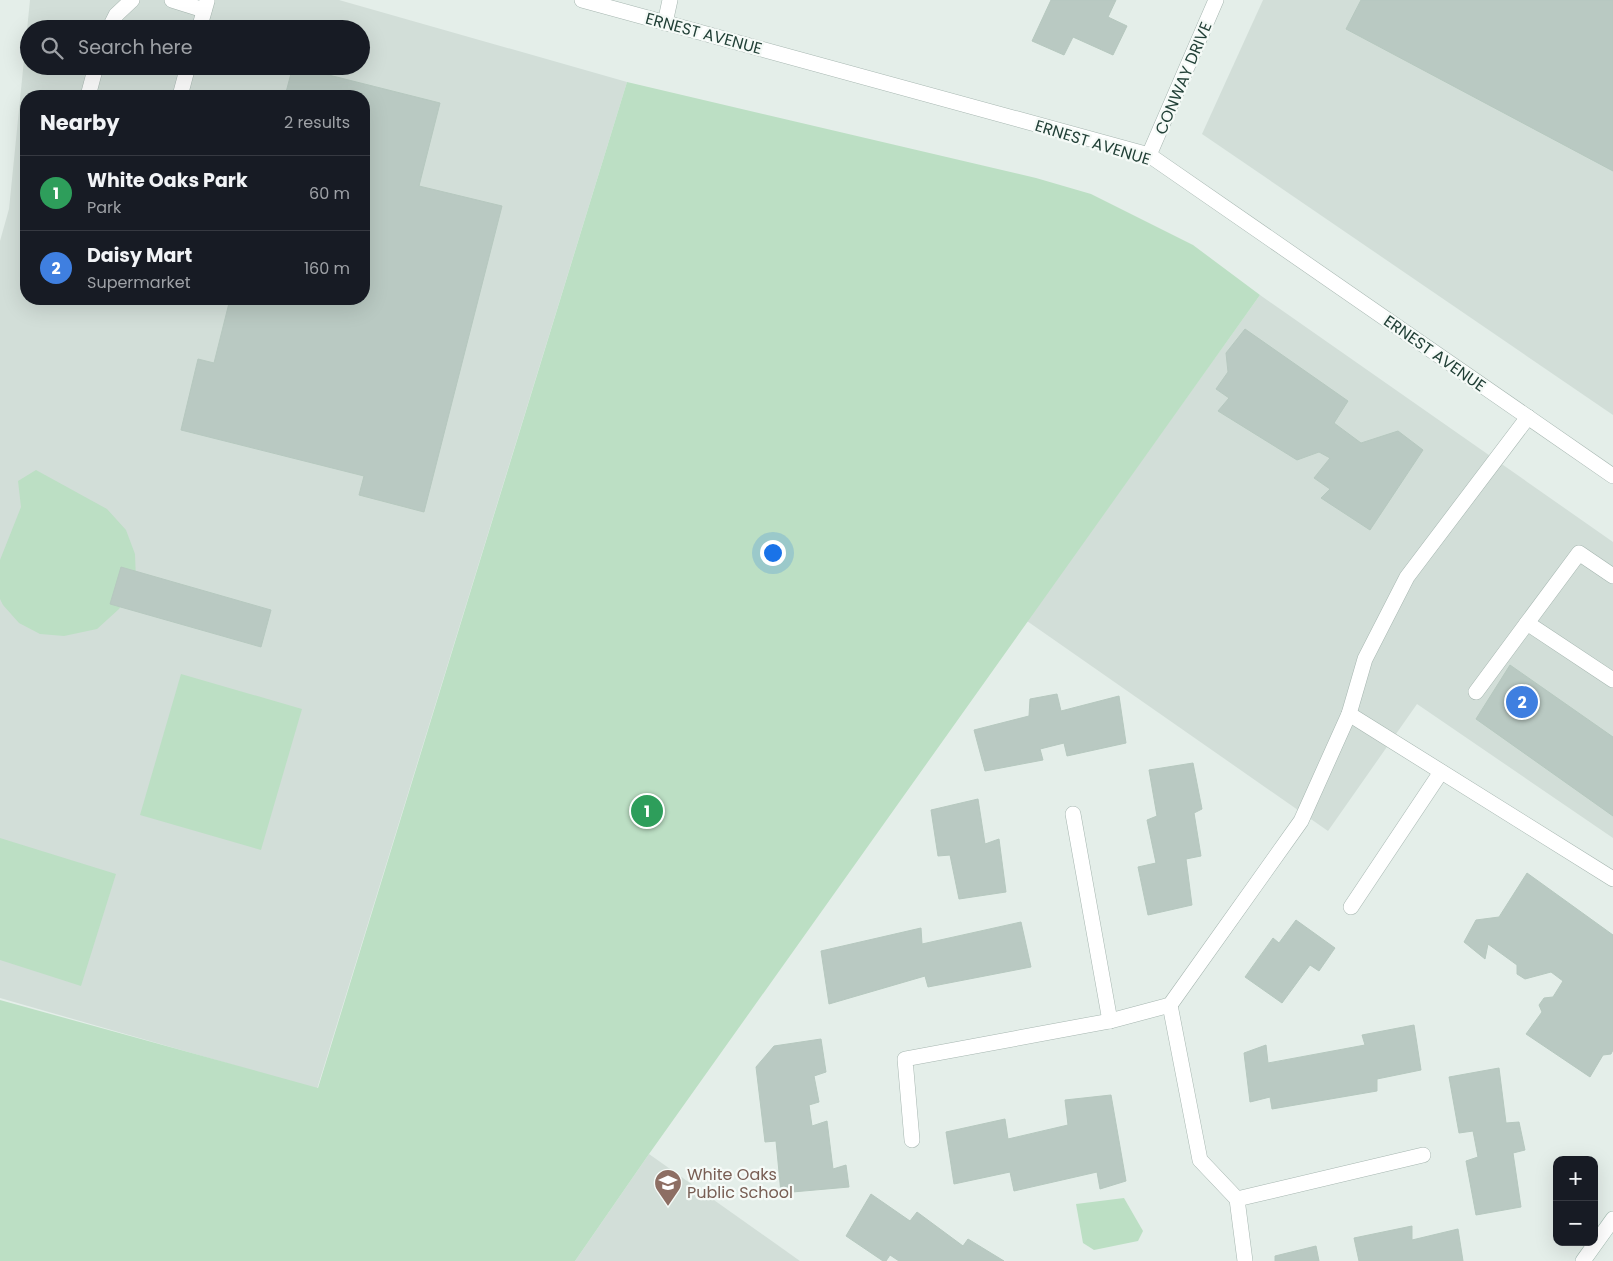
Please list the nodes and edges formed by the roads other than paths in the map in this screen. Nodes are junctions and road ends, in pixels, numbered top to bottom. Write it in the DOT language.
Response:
graph roads {
  1 [pos="132,0"];
  2 [pos="172,0"];
  3 [pos="582,0"];
  4 [pos="670,0"];
  5 [pos="1216,0"];
  6 [pos="206,5"];
  7 [pos="114,20"];
  8 [pos="201,20"];
  9 [pos="665,22"];
  10 [pos="94,75"];
  11 [pos="186,75"];
  12 [pos="90,90"];
  13 [pos="182,90"];
  14 [pos="1149,155"];
  15 [pos="1528,417"];
  16 [pos="1613,476"];
  17 [pos="1613,576"];
  18 [pos="1527,623"];
  19 [pos="1613,680"];
  20 [pos="1476,692"];
  21 [pos="1349,714"];
  22 [pos="1442,772"];
  23 [pos="1073,814"];
  24 [pos="1613,879"];
  25 [pos="1351,907"];
  26 [pos="1170,1005"];
  27 [pos="1110,1021"];
  28 [pos="912,1140"];
  29 [pos="1423,1155"];
  30 [pos="1237,1198"];
  31 [pos="1613,1219"];
  32 [pos="1245,1261"];
  33 [pos="1583,1261"];
  1 -- 7 [label="street"];
  2 -- 6 [label="street"];
  3 -- 9 [label="street, ERNEST AVENUE"];
  4 -- 9 [label="street"];
  5 -- 14 [label="street, CONWAY DRIVE"];
  6 -- 8 [label="street"];
  9 -- 14 [label="street, ERNEST AVENUE"];
  10 -- 12 [label="street"];
  11 -- 13 [label="street"];
  14 -- 15 [label="street, ERNEST AVENUE"];
  15 -- 16 [label="street, ERNEST AVENUE"];
  15 -- 21 [label="street"];
  17 -- 18 [label="street"];
  18 -- 19 [label="street"];
  18 -- 20 [label="street"];
  21 -- 22 [label="street"];
  21 -- 26 [label="street"];
  22 -- 24 [label="street"];
  22 -- 25 [label="street"];
  23 -- 27 [label="street"];
  26 -- 27 [label="street"];
  26 -- 30 [label="street"];
  27 -- 28 [label="street"];
  29 -- 30 [label="street"];
  30 -- 32 [label="street"];
  31 -- 33 [label="street"];
}
